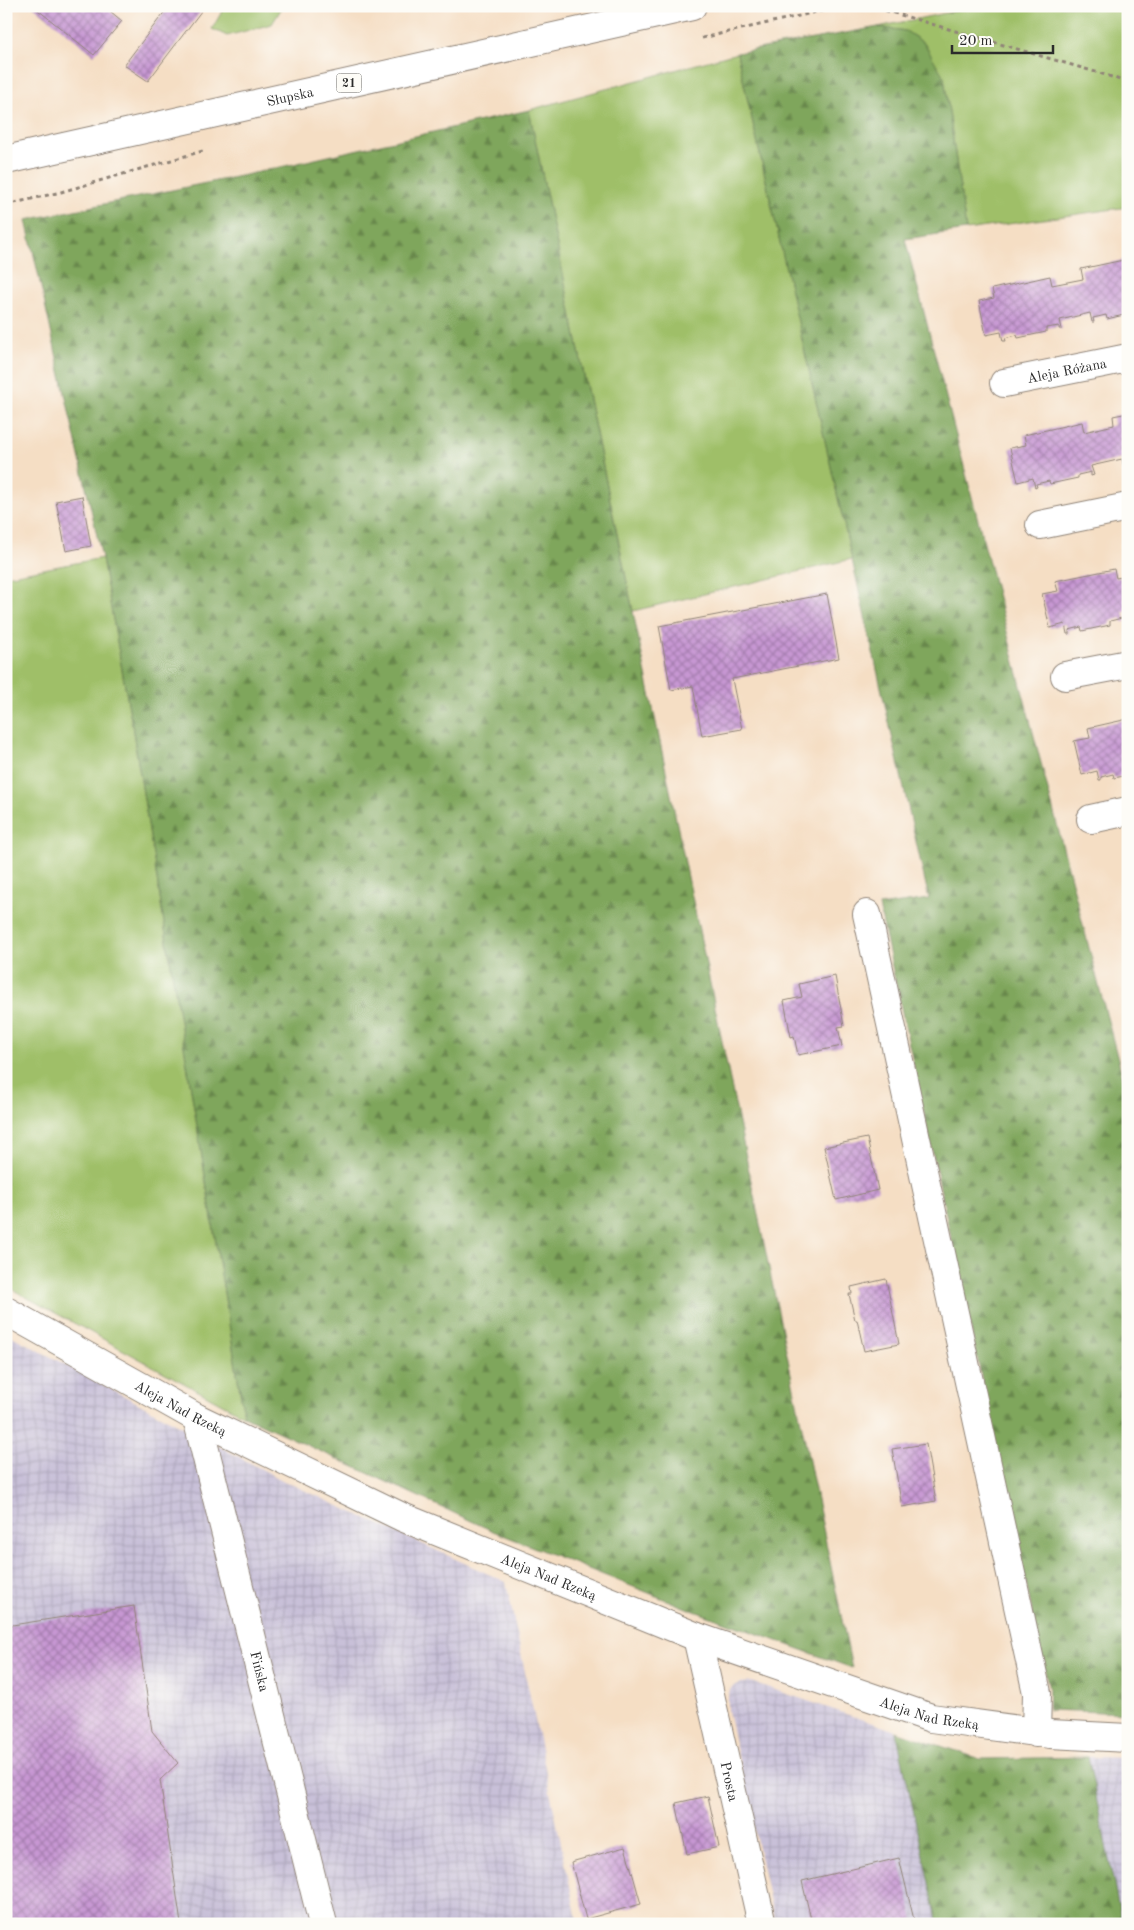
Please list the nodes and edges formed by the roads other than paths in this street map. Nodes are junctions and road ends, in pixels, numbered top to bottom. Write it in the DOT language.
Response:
graph roads {
  1 [pos="692,6"];
  2 [pos="6,160"];
  3 [pos="1128,358"];
  4 [pos="1004,383"];
  5 [pos="1128,507"];
  6 [pos="1040,526"];
  7 [pos="1128,664"];
  8 [pos="1065,676"];
  9 [pos="1128,811"];
  10 [pos="1091,819"];
  11 [pos="867,914"];
  12 [pos="6,1311"];
  13 [pos="197,1418"];
  14 [pos="697,1637"];
  15 [pos="1036,1733"];
  16 [pos="1128,1738"];
  17 [pos="323,1924"];
  18 [pos="762,1924"];
  1 -- 2 [label="street, Słupska / 21"];
  3 -- 4 [label="street, Aleja Różana"];
  5 -- 6 [label="street"];
  7 -- 8 [label="street"];
  9 -- 10 [label="street"];
  11 -- 15 [label="street"];
  12 -- 13 [label="street, Aleja Nad Rzeką"];
  13 -- 14 [label="street, Aleja Nad Rzeką"];
  13 -- 17 [label="street, Fińska"];
  14 -- 15 [label="street, Aleja Nad Rzeką"];
  14 -- 18 [label="street, Prosta"];
  15 -- 16 [label="street, Aleja Nad Rzeką"];
}
